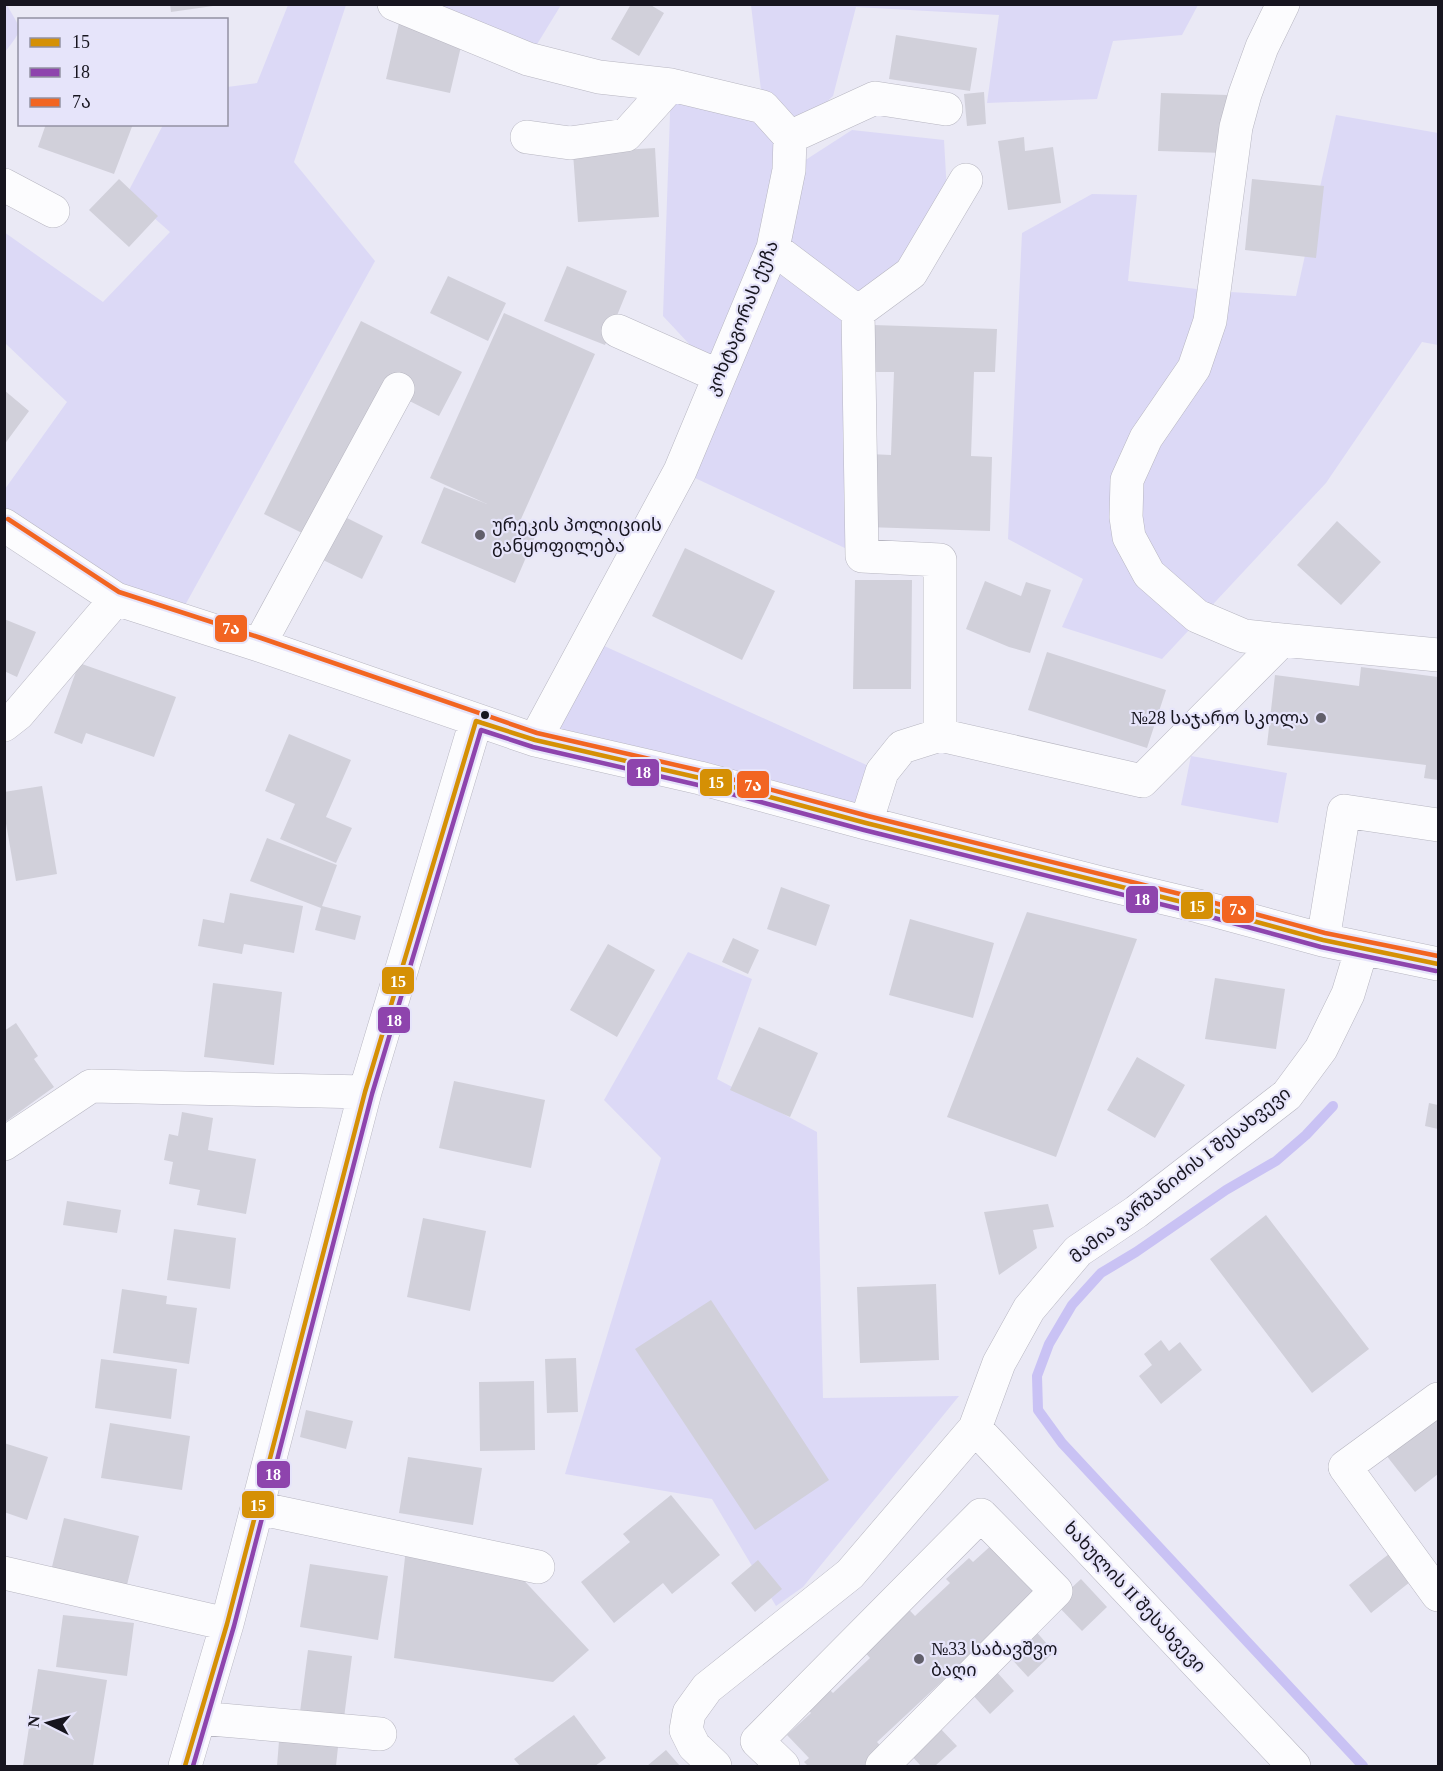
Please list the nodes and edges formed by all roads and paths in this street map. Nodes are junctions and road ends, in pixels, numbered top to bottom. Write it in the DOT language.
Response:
graph roads {
  1 [pos="394,4"];
  2 [pos="1283,4"];
  3 [pos="671,85"];
  4 [pos="946,109"];
  5 [pos="527,137"];
  6 [pos="790,137"];
  7 [pos="966,180"];
  8 [pos="4,185"];
  9 [pos="53,211"];
  10 [pos="773,248"];
  11 [pos="858,312"];
  12 [pos="618,332"];
  13 [pos="719,376"];
  14 [pos="398,389"];
  15 [pos="4,525"];
  16 [pos="116,599"];
  17 [pos="1282,640"];
  18 [pos="258,645"];
  19 [pos="1438,655"];
  20 [pos="476,721"];
  21 [pos="4,725"];
  22 [pos="940,735"];
  23 [pos="535,740"];
  24 [pos="866,823"];
  25 [pos="1438,825"];
  26 [pos="1323,940"];
  27 [pos="1362,948"];
  28 [pos="1438,964"];
  29 [pos="365,1092"];
  30 [pos="4,1144"];
  31 [pos="1438,1400"];
  32 [pos="975,1428"];
  33 [pos="257,1508"];
  34 [pos="538,1567"];
  35 [pos="4,1573"];
  36 [pos="1438,1595"];
  37 [pos="227,1624"];
  38 [pos="199,1718"];
  39 [pos="380,1734"];
  40 [pos="185,1767"];
  41 [pos="715,1767"];
  42 [pos="783,1767"];
  43 [pos="882,1767"];
  44 [pos="1294,1767"];
  1 -- 3 [label="street"];
  2 -- 17 [label="street"];
  3 -- 5 [label="street"];
  3 -- 6 [label="street"];
  4 -- 6 [label="street"];
  6 -- 10 [label="street, კოხტაგორას ქუჩა"];
  7 -- 11 [label="street"];
  8 -- 9 [label="street"];
  10 -- 11 [label="street"];
  10 -- 13 [label="street, კოხტაგორას ქუჩა"];
  11 -- 22 [label="street"];
  12 -- 13 [label="street"];
  13 -- 23 [label="street, კოხტაგორას ქუჩა"];
  14 -- 18 [label="street"];
  15 -- 16 [label="street"];
  16 -- 18 [label="street"];
  16 -- 21 [label="street"];
  17 -- 19 [label="street"];
  17 -- 22 [label="street"];
  18 -- 20 [label="street"];
  20 -- 23 [label="street"];
  20 -- 29 [label="street"];
  22 -- 24 [label="street"];
  23 -- 24 [label="street"];
  24 -- 26 [label="street"];
  25 -- 26 [label="street"];
  26 -- 27 [label="street"];
  27 -- 28 [label="street"];
  27 -- 32 [label="street, მამია ვარშანიძის I შესახვევი"];
  29 -- 30 [label="street"];
  29 -- 33 [label="street"];
  31 -- 36 [label="street"];
  32 -- 41 [label="street, მამია ვარშანიძის I შესახვევი"];
  32 -- 44 [label="street, ხახულის II შესახვევი"];
  33 -- 34 [label="street"];
  33 -- 37 [label="street"];
  35 -- 37 [label="street"];
  37 -- 38 [label="street"];
  38 -- 39 [label="street"];
  38 -- 40 [label="street"];
  42 -- 43 [label="street"];
}
